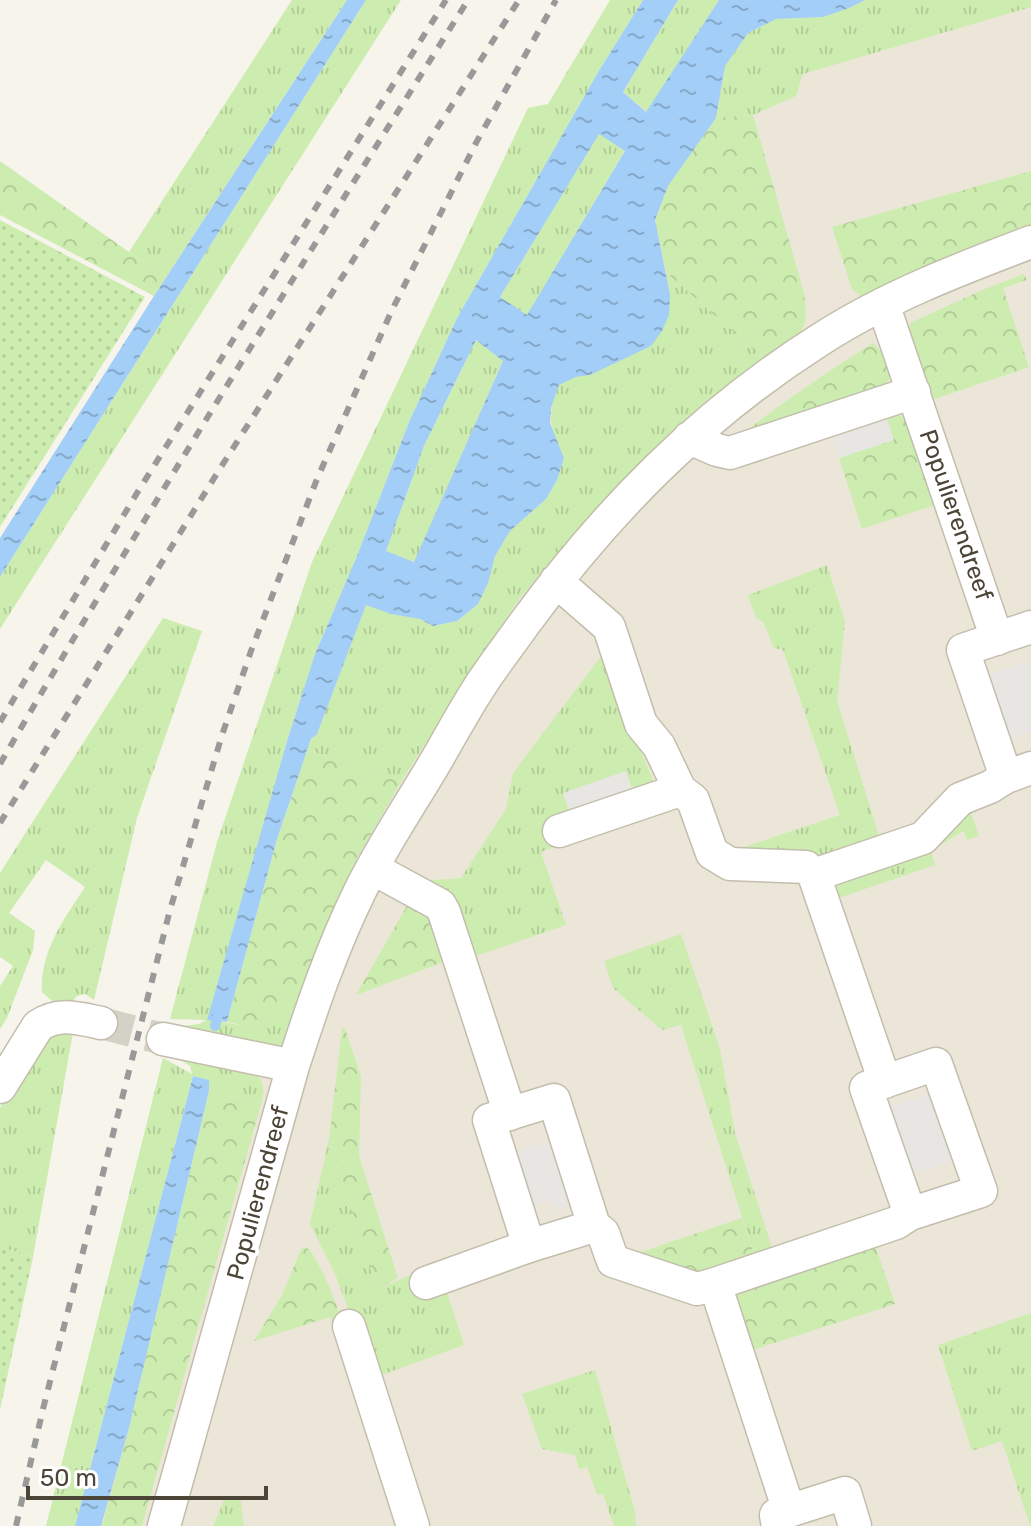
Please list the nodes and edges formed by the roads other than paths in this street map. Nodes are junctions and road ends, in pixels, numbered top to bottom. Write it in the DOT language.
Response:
graph roads {
  1 [pos="1031,242"];
  2 [pos="883,304"];
  3 [pos="914,392"];
  4 [pos="689,438"];
  5 [pos="556,581"];
  6 [pos="1031,627"];
  7 [pos="997,639"];
  8 [pos="1018,772"];
  9 [pos="680,790"];
  10 [pos="559,831"];
  11 [pos="372,868"];
  12 [pos="814,875"];
  13 [pos="101,1023"];
  14 [pos="163,1039"];
  15 [pos="293,1066"];
  16 [pos="885,1082"];
  17 [pos="0,1087"];
  18 [pos="510,1114"];
  19 [pos="910,1214"];
  20 [pos="594,1226"];
  21 [pos="529,1246"];
  22 [pos="426,1283"];
  23 [pos="715,1284"];
  24 [pos="349,1326"];
  25 [pos="784,1518"];
  26 [pos="164,1526"];
  27 [pos="413,1526"];
  28 [pos="855,1526"];
  1 -- 2 [label="street, Populierendreef"];
  2 -- 3 [label="street, Populierendreef"];
  2 -- 4 [label="street, Populierendreef"];
  3 -- 4 [label="street"];
  3 -- 7 [label="street, Populierendreef"];
  4 -- 5 [label="street, Populierendreef"];
  5 -- 9 [label="street"];
  5 -- 11 [label="street, Populierendreef"];
  6 -- 7 [label="street"];
  7 -- 8 [label="street"];
  8 -- 12 [label="street"];
  9 -- 10 [label="street"];
  9 -- 12 [label="street"];
  11 -- 15 [label="street, Populierendreef"];
  11 -- 18 [label="street"];
  12 -- 16 [label="street"];
  13 -- 17 [label="street"];
  14 -- 15 [label="street"];
  15 -- 26 [label="street, Populierendreef"];
  16 -- 19 [label="street"];
  16 -- 19 [label="street"];
  18 -- 20 [label="street"];
  18 -- 21 [label="street"];
  19 -- 23 [label="street"];
  20 -- 21 [label="street"];
  20 -- 23 [label="street"];
  21 -- 22 [label="street"];
  23 -- 25 [label="street"];
  24 -- 27 [label="street"];
  25 -- 28 [label="street"];
}
